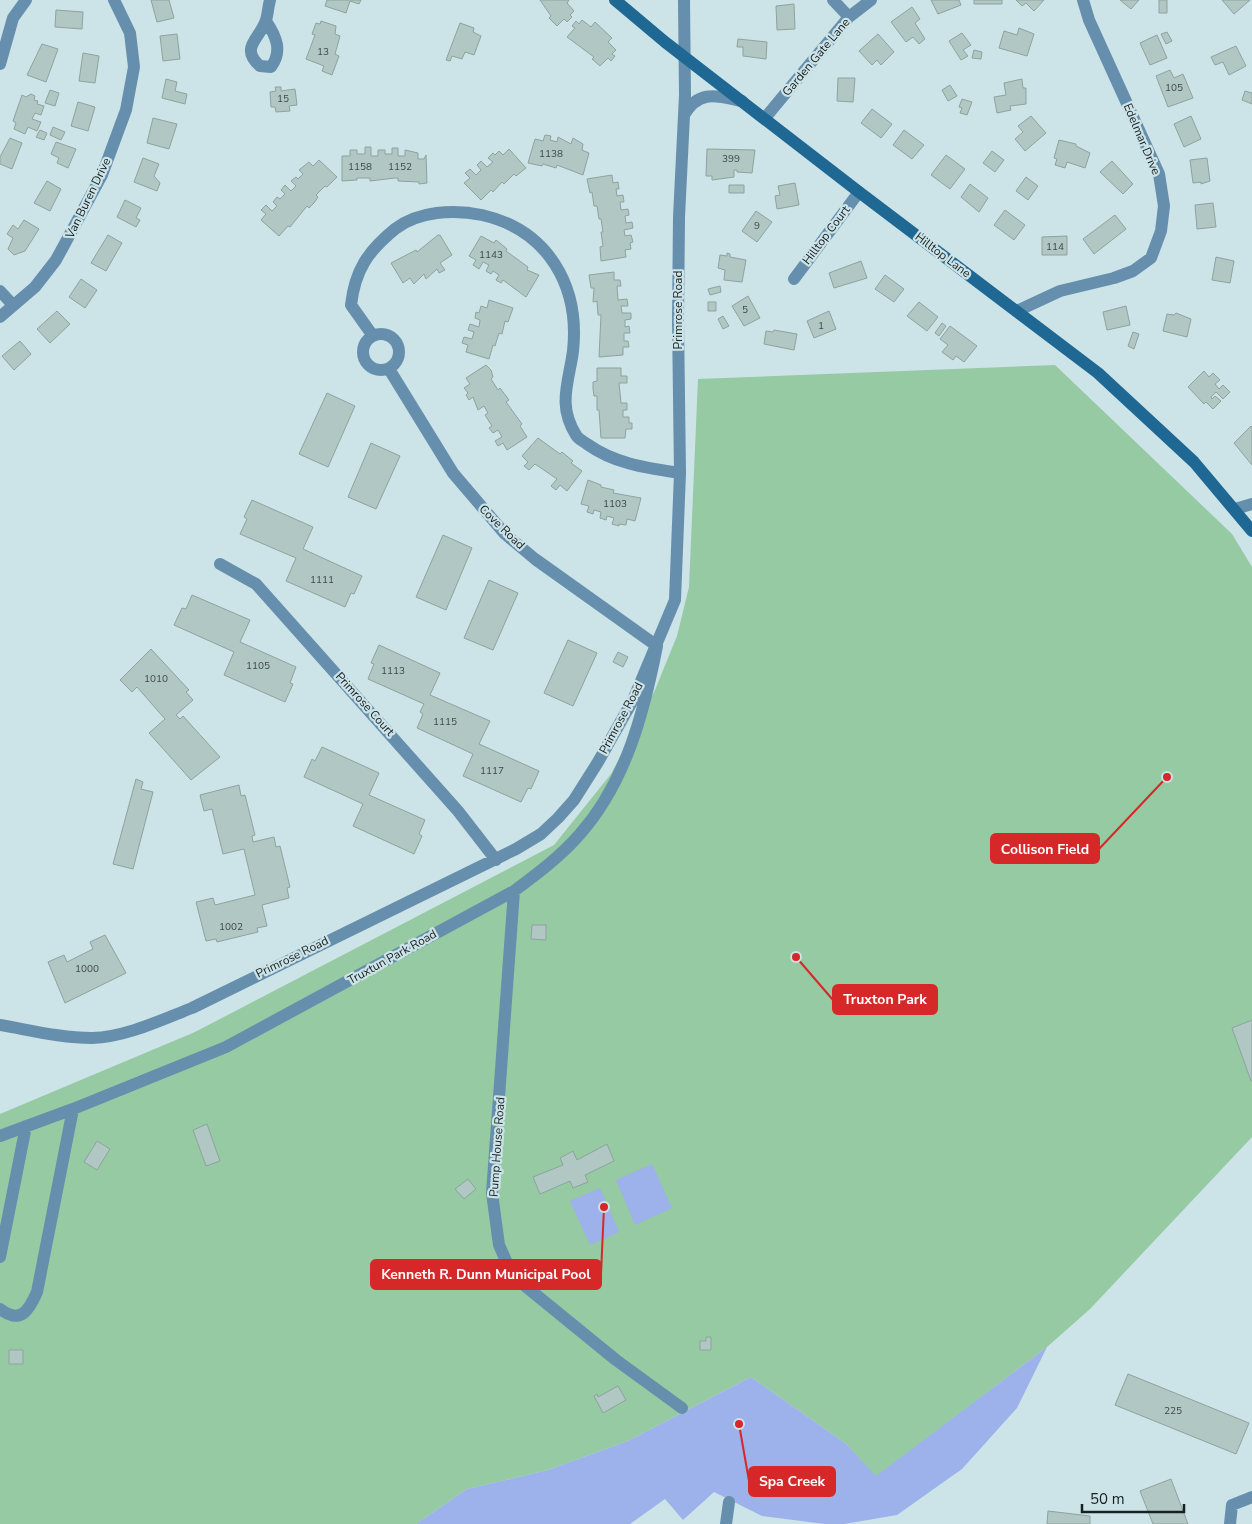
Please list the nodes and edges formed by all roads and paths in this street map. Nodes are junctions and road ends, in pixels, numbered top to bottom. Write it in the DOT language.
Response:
graph roads {
  1 [pos="26,0"];
  2 [pos="114,0"];
  3 [pos="270,0"];
  4 [pos="615,0"];
  5 [pos="684,0"];
  6 [pos="833,0"];
  7 [pos="871,0"];
  8 [pos="1083,0"];
  9 [pos="849,17"];
  10 [pos="266,21"];
  11 [pos="683,56"];
  12 [pos="0,64"];
  13 [pos="742,101"];
  14 [pos="684,115"];
  15 [pos="765,118"];
  16 [pos="859,192"];
  17 [pos="794,279"];
  18 [pos="0,291"];
  19 [pos="13,305"];
  20 [pos="1017,311"];
  21 [pos="0,317"];
  22 [pos="373,336"];
  23 [pos="389,369"];
  24 [pos="680,473"];
  25 [pos="1252,504"];
  26 [pos="1235,509"];
  27 [pos="1252,531"];
  28 [pos="220,564"];
  29 [pos="657,646"];
  30 [pos="496,860"];
  31 [pos="514,891"];
  32 [pos="0,1025"];
  33 [pos="73,1109"];
  34 [pos="26,1126"];
  35 [pos="0,1136"];
  36 [pos="0,1257"];
  37 [pos="0,1309"];
  38 [pos="682,1408"];
  39 [pos="1252,1497"];
  40 [pos="729,1502"];
  41 [pos="726,1524"];
  42 [pos="1230,1524"];
  1 -- 12 [label="street"];
  2 -- 19 [label="street, Van Buren Drive"];
  3 -- 10 [label="street"];
  4 -- 11 [label="street, Hilltop Lane"];
  5 -- 11 [label="street, Primrose Road"];
  6 -- 9 [label="street"];
  7 -- 9 [label="street, Garden Gate Lane"];
  8 -- 20 [label="street, Edelmar Drive"];
  9 -- 15 [label="street, Garden Gate Lane"];
  11 -- 13 [label="street, Hilltop Lane"];
  11 -- 14 [label="street, Primrose Road"];
  13 -- 14 [label="street"];
  13 -- 15 [label="street, Hilltop Lane"];
  14 -- 24 [label="street, Primrose Road"];
  15 -- 16 [label="street, Hilltop Lane"];
  16 -- 17 [label="street, Hilltop Court"];
  16 -- 20 [label="street, Hilltop Lane"];
  18 -- 19 [label="street"];
  19 -- 21 [label="street, Van Buren Drive"];
  20 -- 26 [label="street, Hilltop Lane"];
  22 -- 23 [label="street"];
  22 -- 23 [label="street"];
  22 -- 24 [label="street"];
  23 -- 29 [label="street, Cove Road"];
  24 -- 29 [label="street, Primrose Road"];
  25 -- 26 [label="street"];
  26 -- 27 [label="street, Hilltop Lane"];
  28 -- 30 [label="street, Primrose Court"];
  29 -- 30 [label="street, Primrose Road"];
  29 -- 31 [label="street, Truxtun Park Road"];
  30 -- 32 [label="street, Primrose Road"];
  31 -- 33 [label="street, Truxtun Park Road"];
  31 -- 38 [label="street, Pump House Road"];
  33 -- 34 [label="street, Truxtun Park Road"];
  33 -- 37 [label="street"];
  34 -- 35 [label="street, Truxtun Park Road"];
  34 -- 36 [label="street"];
  39 -- 42 [label="street"];
  40 -- 41 [label="street"];
}
